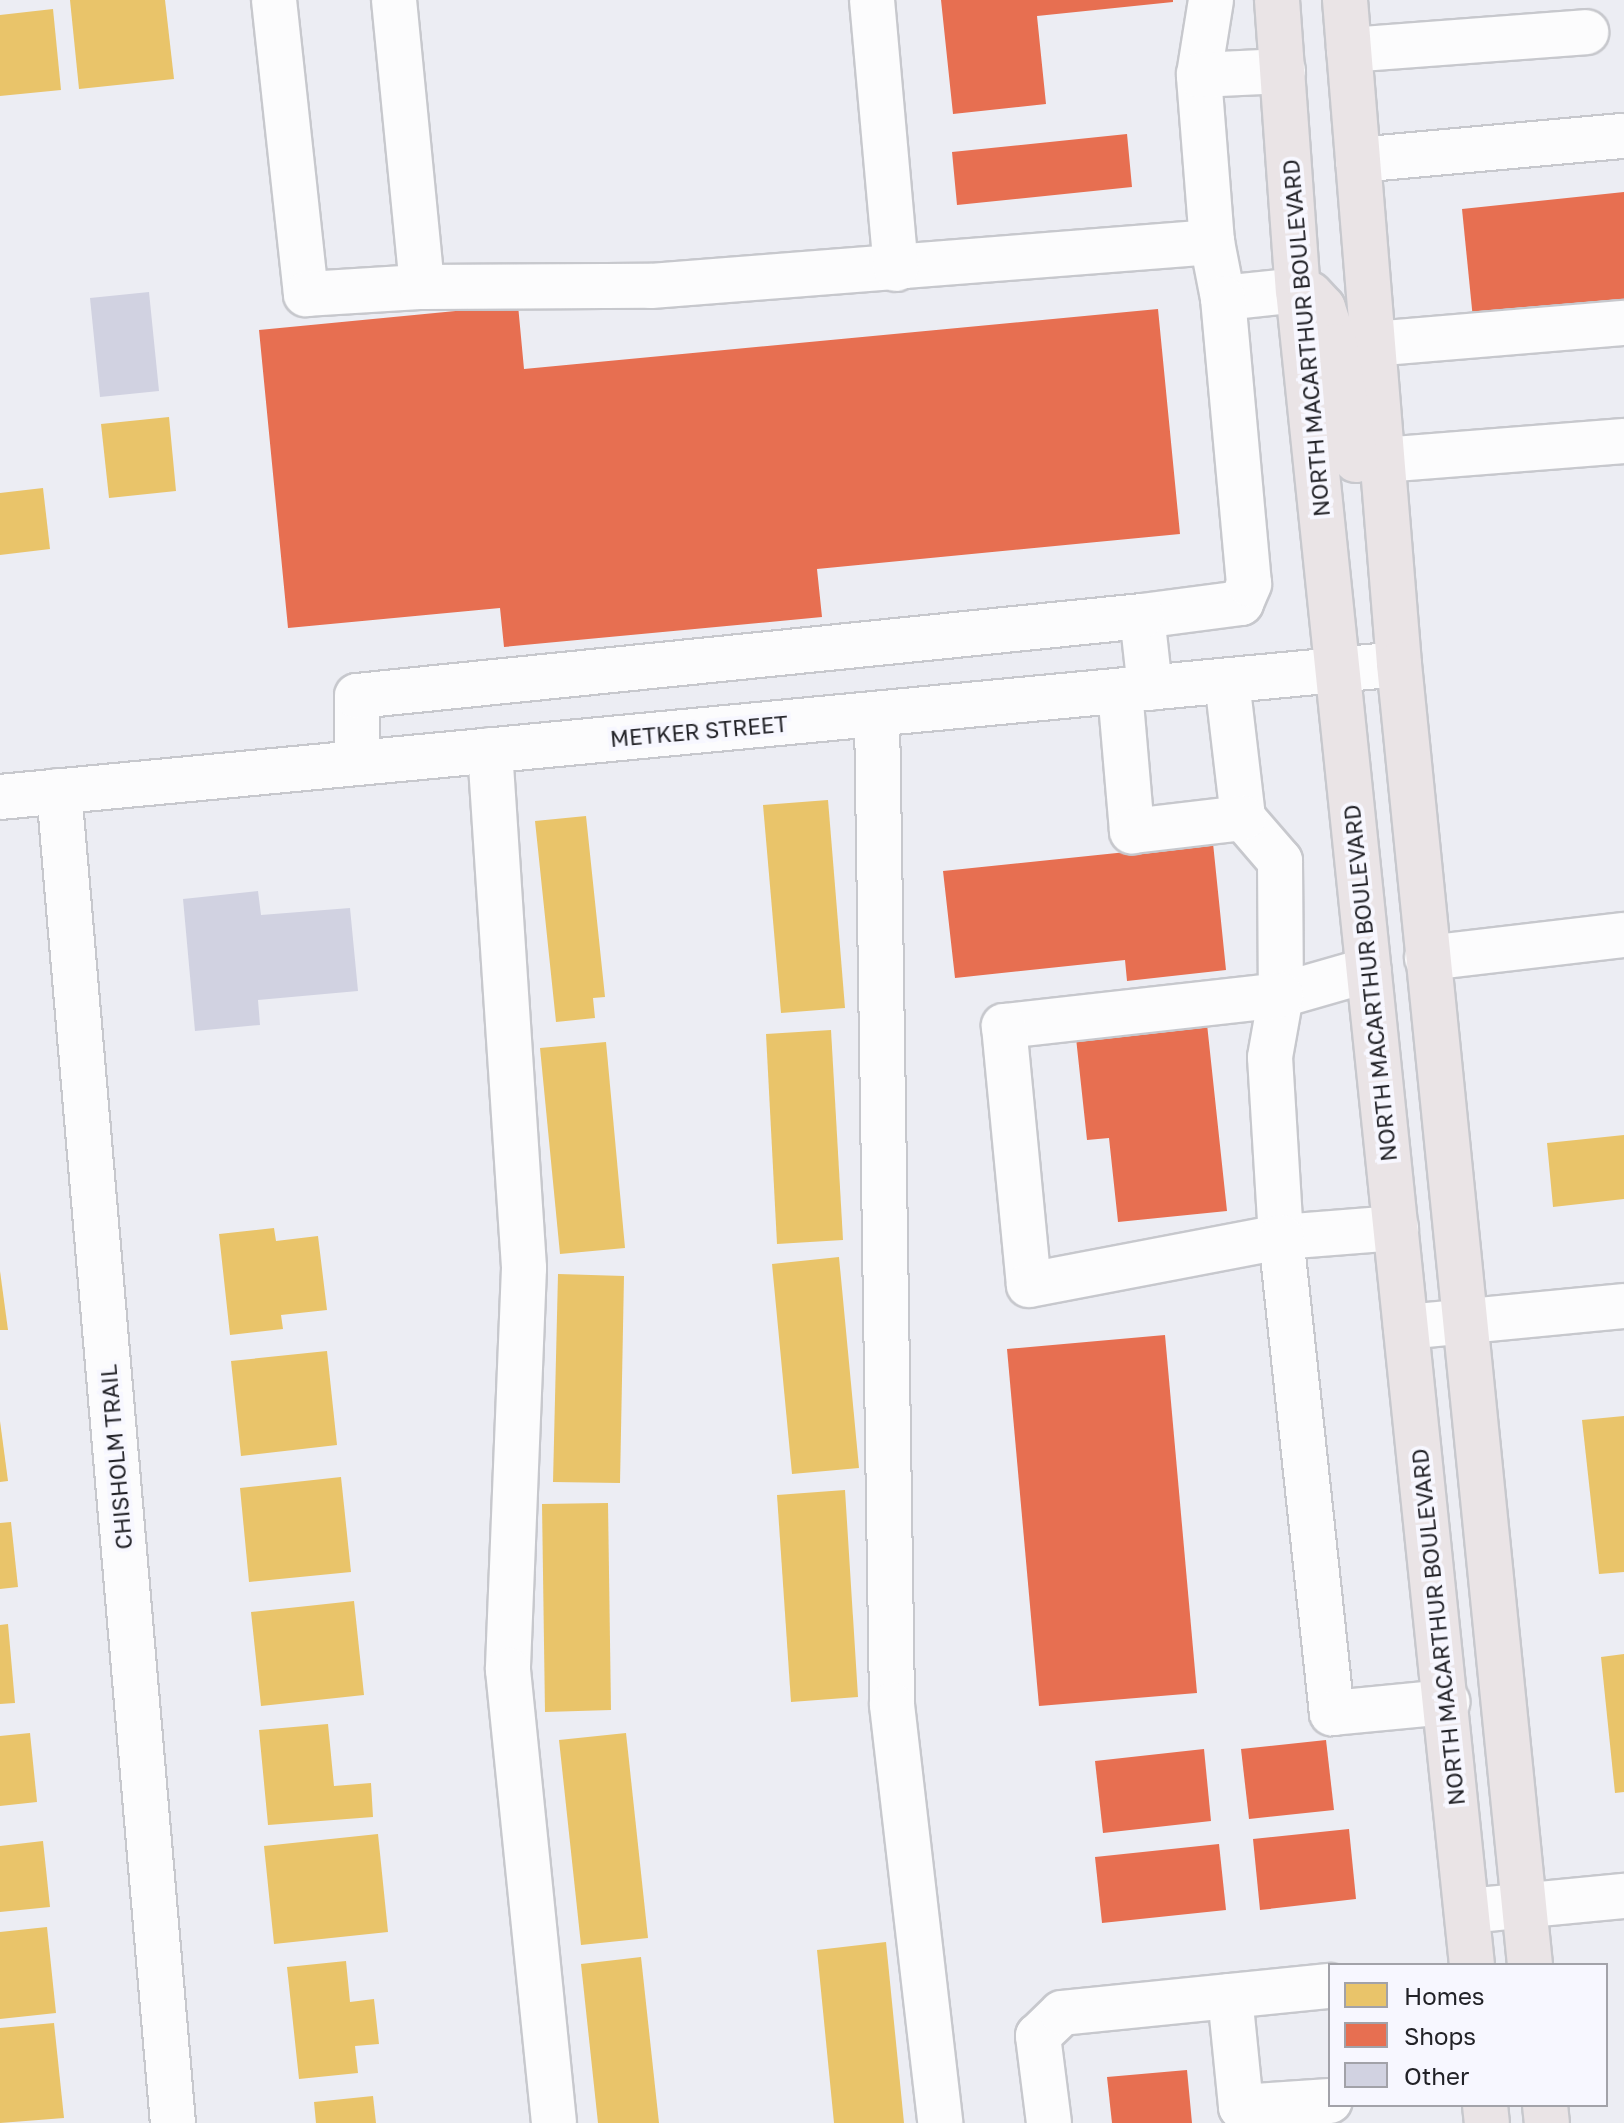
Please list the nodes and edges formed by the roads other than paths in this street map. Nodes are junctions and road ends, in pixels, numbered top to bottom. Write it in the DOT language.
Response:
graph roads {
  1 [pos="274,0"];
  2 [pos="394,0"];
  3 [pos="872,0"];
  4 [pos="1211,0"];
  5 [pos="1277,0"];
  6 [pos="1345,0"];
  7 [pos="1586,32"];
  8 [pos="1349,50"];
  9 [pos="1283,71"];
  10 [pos="1199,75"];
  11 [pos="1624,136"];
  12 [pos="1358,160"];
  13 [pos="1212,242"];
  14 [pos="896,269"];
  15 [pos="422,287"];
  16 [pos="1298,290"];
  17 [pos="1223,298"];
  18 [pos="1624,323"];
  19 [pos="1372,344"];
  20 [pos="1624,441"];
  21 [pos="1382,460"];
  22 [pos="1389,557"];
  23 [pos="1142,616"];
  24 [pos="1399,664"];
  25 [pos="1337,670"];
  26 [pos="1227,681"];
  27 [pos="1135,690"];
  28 [pos="877,714"];
  29 [pos="490,750"];
  30 [pos="357,763"];
  31 [pos="59,791"];
  32 [pos="0,797"];
  33 [pos="1243,818"];
  34 [pos="1624,935"];
  35 [pos="1427,958"];
  36 [pos="1368,970"];
  37 [pos="1281,995"];
  38 [pos="1396,1228"];
  39 [pos="1281,1237"];
  40 [pos="1624,1306"];
  41 [pos="1463,1322"];
  42 [pos="1406,1327"];
  43 [pos="1447,1702"];
  44 [pos="1624,1896"];
  45 [pos="1524,1906"];
  46 [pos="1467,1911"];
  47 [pos="1472,1963"];
  48 [pos="1530,1963"];
  49 [pos="1328,1986"];
  50 [pos="1230,1996"];
  51 [pos="1328,2101"];
  52 [pos="173,2123"];
  53 [pos="554,2123"];
  54 [pos="940,2123"];
  55 [pos="1049,2123"];
  1 -- 15 [label="street"];
  2 -- 15 [label="street"];
  3 -- 14 [label="street"];
  4 -- 10 [label="street"];
  5 -- 9 [label="main road, NORTH MACARTHUR BOULEVARD"];
  6 -- 8 [label="main road"];
  7 -- 8 [label="street"];
  8 -- 12 [label="main road"];
  9 -- 10 [label="street"];
  9 -- 16 [label="main road, NORTH MACARTHUR BOULEVARD"];
  10 -- 13 [label="street"];
  11 -- 12 [label="street"];
  12 -- 19 [label="main road"];
  13 -- 14 [label="street"];
  13 -- 17 [label="street"];
  14 -- 15 [label="street"];
  16 -- 17 [label="street"];
  16 -- 22 [label="main road"];
  16 -- 25 [label="main road, NORTH MACARTHUR BOULEVARD"];
  17 -- 23 [label="street"];
  18 -- 19 [label="street"];
  19 -- 21 [label="main road"];
  20 -- 21 [label="street"];
  21 -- 22 [label="main road"];
  22 -- 24 [label="main road"];
  23 -- 27 [label="street"];
  23 -- 30 [label="street"];
  24 -- 25 [label="street, METKER STREET"];
  24 -- 35 [label="main road"];
  25 -- 26 [label="street, METKER STREET"];
  25 -- 36 [label="main road, NORTH MACARTHUR BOULEVARD"];
  26 -- 27 [label="street, METKER STREET"];
  26 -- 33 [label="street"];
  27 -- 28 [label="street, METKER STREET"];
  27 -- 33 [label="street"];
  28 -- 29 [label="street, METKER STREET"];
  28 -- 54 [label="street"];
  29 -- 30 [label="street, METKER STREET"];
  29 -- 53 [label="street"];
  30 -- 31 [label="street, METKER STREET"];
  31 -- 32 [label="street, METKER STREET"];
  31 -- 52 [label="street, CHISHOLM TRAIL"];
  33 -- 37 [label="street"];
  34 -- 35 [label="street"];
  35 -- 41 [label="main road"];
  36 -- 37 [label="street"];
  36 -- 38 [label="main road, NORTH MACARTHUR BOULEVARD"];
  37 -- 39 [label="street"];
  37 -- 39 [label="street"];
  38 -- 39 [label="street"];
  38 -- 42 [label="main road, NORTH MACARTHUR BOULEVARD"];
  39 -- 43 [label="street"];
  40 -- 41 [label="street"];
  41 -- 42 [label="street"];
  41 -- 45 [label="main road"];
  42 -- 43 [label="main road, NORTH MACARTHUR BOULEVARD"];
  43 -- 46 [label="main road, NORTH MACARTHUR BOULEVARD"];
  44 -- 45 [label="street"];
  45 -- 46 [label="street"];
  45 -- 48 [label="main road"];
  46 -- 47 [label="main road, NORTH MACARTHUR BOULEVARD"];
  49 -- 50 [label="street"];
  50 -- 51 [label="street"];
  50 -- 55 [label="street"];
}
